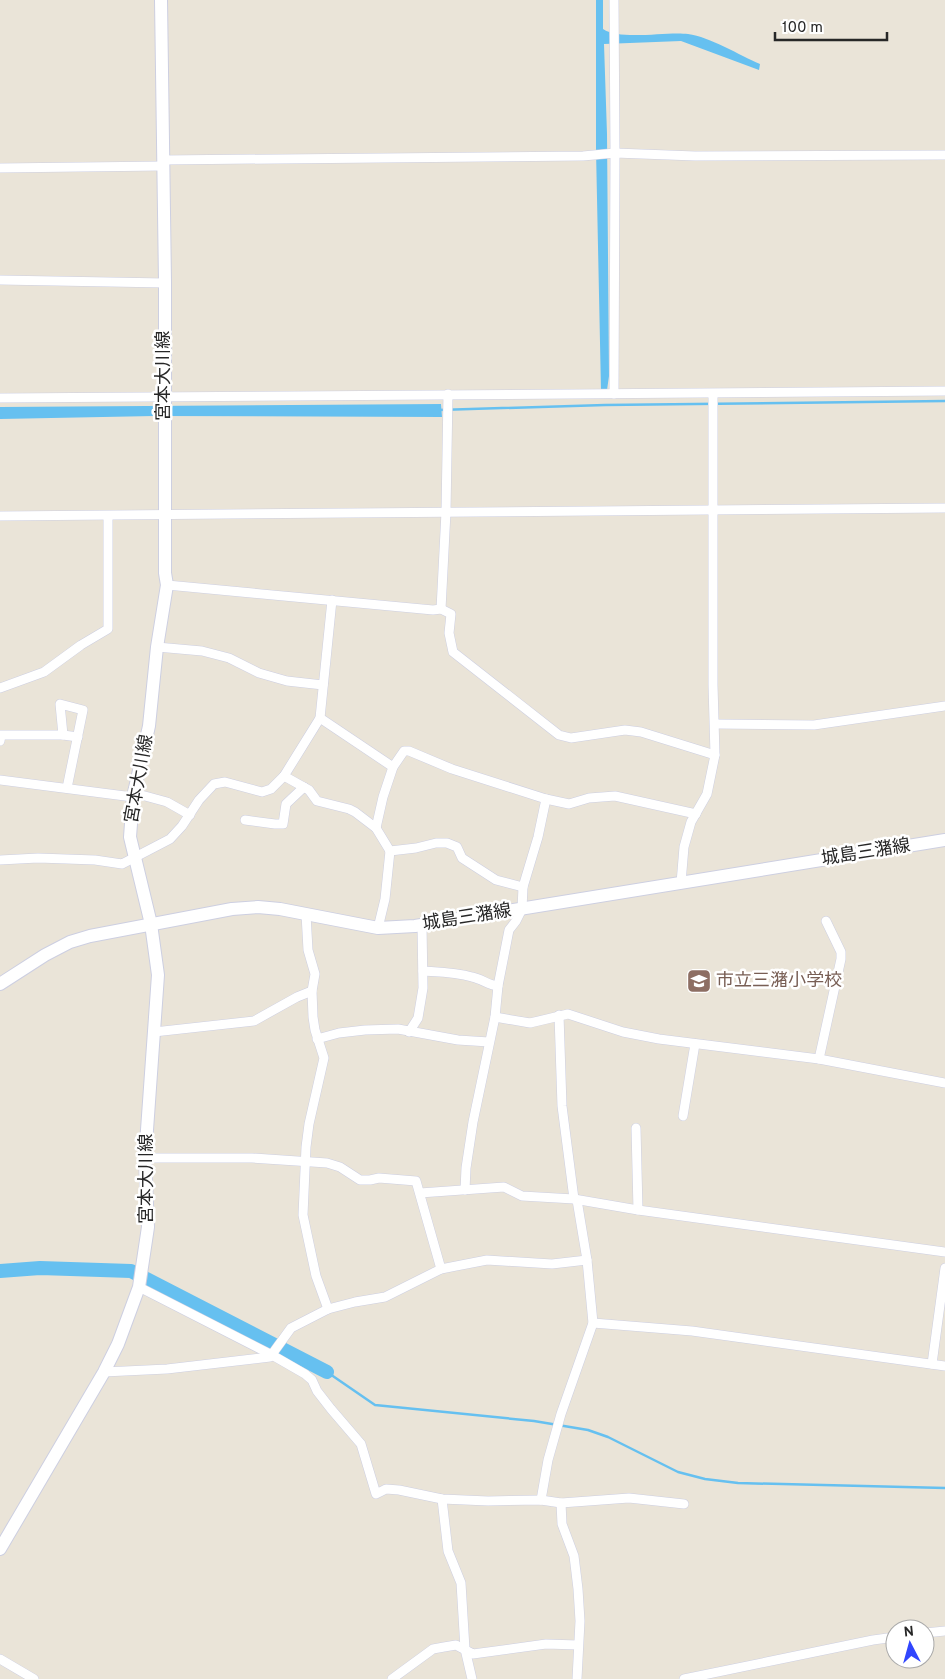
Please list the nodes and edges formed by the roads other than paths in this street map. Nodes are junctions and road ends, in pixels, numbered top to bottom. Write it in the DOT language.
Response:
graph roads {
  1 [pos="161,0"];
  2 [pos="614,0"];
  3 [pos="613,154"];
  4 [pos="945,154"];
  5 [pos="163,163"];
  6 [pos="0,168"];
  7 [pos="0,280"];
  8 [pos="165,283"];
  9 [pos="945,391"];
  10 [pos="448,394"];
  11 [pos="607,394"];
  12 [pos="713,394"];
  13 [pos="0,398"];
  14 [pos="164,399"];
  15 [pos="945,508"];
  16 [pos="713,510"];
  17 [pos="446,512"];
  18 [pos="166,514"];
  19 [pos="0,516"];
  20 [pos="108,516"];
  21 [pos="167,586"];
  22 [pos="332,600"];
  23 [pos="440,609"];
  24 [pos="157,647"];
  25 [pos="323,685"];
  26 [pos="0,688"];
  27 [pos="945,706"];
  28 [pos="320,718"];
  29 [pos="716,724"];
  30 [pos="63,735"];
  31 [pos="78,737"];
  32 [pos="0,741"];
  33 [pos="715,755"];
  34 [pos="393,767"];
  35 [pos="284,776"];
  36 [pos="0,780"];
  37 [pos="304,787"];
  38 [pos="67,788"];
  39 [pos="133,795"];
  40 [pos="546,799"];
  41 [pos="696,814"];
  42 [pos="190,815"];
  43 [pos="245,820"];
  44 [pos="376,828"];
  45 [pos="945,840"];
  46 [pos="390,852"];
  47 [pos="135,857"];
  48 [pos="0,860"];
  49 [pos="681,883"];
  50 [pos="522,887"];
  51 [pos="522,909"];
  52 [pos="306,914"];
  53 [pos="826,921"];
  54 [pos="151,924"];
  55 [pos="422,925"];
  56 [pos="378,928"];
  57 [pos="423,971"];
  58 [pos="0,984"];
  59 [pos="498,986"];
  60 [pos="312,991"];
  61 [pos="558,1015"];
  62 [pos="495,1017"];
  63 [pos="154,1032"];
  64 [pos="409,1032"];
  65 [pos="318,1039"];
  66 [pos="489,1042"];
  67 [pos="695,1044"];
  68 [pos="820,1059"];
  69 [pos="945,1083"];
  70 [pos="683,1116"];
  71 [pos="636,1128"];
  72 [pos="145,1158"];
  73 [pos="306,1161"];
  74 [pos="465,1190"];
  75 [pos="420,1193"];
  76 [pos="575,1200"];
  77 [pos="638,1210"];
  78 [pos="945,1252"];
  79 [pos="587,1260"];
  80 [pos="945,1268"];
  81 [pos="441,1269"];
  82 [pos="139,1284"];
  83 [pos="328,1309"];
  84 [pos="593,1323"];
  85 [pos="272,1354"];
  86 [pos="932,1364"];
  87 [pos="945,1366"];
  88 [pos="104,1372"];
  89 [pos="442,1499"];
  90 [pos="541,1500"];
  91 [pos="561,1503"];
  92 [pos="684,1504"];
  93 [pos="0,1549"];
  94 [pos="885,1638"];
  95 [pos="578,1645"];
  96 [pos="465,1649"];
  97 [pos="0,1659"];
  98 [pos="34,1679"];
  99 [pos="392,1679"];
  100 [pos="472,1679"];
  101 [pos="577,1679"];
  102 [pos="684,1679"];
  1 -- 5 [label="main road, 宮本大川線"];
  2 -- 3 [label="street"];
  3 -- 4 [label="street"];
  3 -- 5 [label="street"];
  3 -- 11 [label="street"];
  5 -- 6 [label="street"];
  5 -- 8 [label="main road, 宮本大川線"];
  7 -- 8 [label="street"];
  8 -- 14 [label="main road, 宮本大川線"];
  9 -- 12 [label="street"];
  10 -- 11 [label="street"];
  10 -- 14 [label="street"];
  10 -- 17 [label="street"];
  11 -- 12 [label="street"];
  12 -- 16 [label="street"];
  13 -- 14 [label="street"];
  14 -- 18 [label="main road, 宮本大川線"];
  15 -- 16 [label="street"];
  16 -- 17 [label="street"];
  16 -- 29 [label="street"];
  17 -- 18 [label="street"];
  17 -- 23 [label="street"];
  18 -- 20 [label="street"];
  18 -- 21 [label="main road, 宮本大川線"];
  19 -- 20 [label="street"];
  20 -- 26 [label="street"];
  21 -- 22 [label="street"];
  21 -- 24 [label="main road, 宮本大川線"];
  22 -- 23 [label="street"];
  22 -- 25 [label="street"];
  23 -- 33 [label="street"];
  24 -- 25 [label="street"];
  24 -- 39 [label="main road, 宮本大川線"];
  25 -- 28 [label="street"];
  27 -- 29 [label="street"];
  28 -- 34 [label="street"];
  28 -- 35 [label="street"];
  29 -- 33 [label="street"];
  30 -- 31 [label="street"];
  30 -- 31 [label="street"];
  30 -- 32 [label="street"];
  31 -- 38 [label="street"];
  33 -- 41 [label="street"];
  34 -- 40 [label="street"];
  34 -- 44 [label="street"];
  35 -- 37 [label="street"];
  35 -- 42 [label="street"];
  36 -- 38 [label="street"];
  37 -- 43 [label="street"];
  37 -- 44 [label="street"];
  38 -- 39 [label="street"];
  39 -- 42 [label="street"];
  39 -- 47 [label="main road, 宮本大川線"];
  40 -- 41 [label="street"];
  40 -- 50 [label="street"];
  41 -- 49 [label="street"];
  42 -- 47 [label="street"];
  44 -- 46 [label="street"];
  45 -- 49 [label="main road, 城島三潴線"];
  46 -- 50 [label="street"];
  46 -- 56 [label="street"];
  47 -- 48 [label="street"];
  47 -- 54 [label="main road, 宮本大川線"];
  49 -- 51 [label="main road, 城島三潴線"];
  50 -- 51 [label="street"];
  51 -- 55 [label="main road, 城島三潴線"];
  51 -- 59 [label="street"];
  52 -- 54 [label="main road, 城島三潴線"];
  52 -- 56 [label="main road, 城島三潴線"];
  52 -- 60 [label="street"];
  53 -- 68 [label="street"];
  54 -- 58 [label="main road, 城島三潴線"];
  54 -- 63 [label="main road, 宮本大川線"];
  55 -- 56 [label="main road, 城島三潴線"];
  55 -- 57 [label="street"];
  57 -- 59 [label="street"];
  57 -- 64 [label="street"];
  59 -- 62 [label="street"];
  60 -- 63 [label="street"];
  60 -- 65 [label="street"];
  61 -- 62 [label="street"];
  61 -- 67 [label="street"];
  61 -- 76 [label="street"];
  62 -- 66 [label="street"];
  63 -- 72 [label="main road, 宮本大川線"];
  64 -- 65 [label="street"];
  64 -- 66 [label="street"];
  65 -- 73 [label="street"];
  66 -- 74 [label="street"];
  67 -- 68 [label="street"];
  67 -- 70 [label="street"];
  68 -- 69 [label="street"];
  71 -- 77 [label="street"];
  72 -- 73 [label="street"];
  72 -- 82 [label="main road, 宮本大川線"];
  73 -- 75 [label="street"];
  73 -- 83 [label="street"];
  74 -- 75 [label="street"];
  74 -- 76 [label="street"];
  75 -- 81 [label="street"];
  76 -- 77 [label="street"];
  76 -- 79 [label="street"];
  77 -- 78 [label="street"];
  79 -- 81 [label="street"];
  79 -- 84 [label="street"];
  80 -- 86 [label="street"];
  81 -- 83 [label="street"];
  82 -- 85 [label="street"];
  82 -- 88 [label="main road, 宮本大川線"];
  83 -- 85 [label="street"];
  84 -- 86 [label="street"];
  84 -- 90 [label="street"];
  85 -- 88 [label="street"];
  85 -- 89 [label="street"];
  86 -- 87 [label="street"];
  88 -- 93 [label="main road, 宮本大川線"];
  89 -- 90 [label="street"];
  89 -- 96 [label="street"];
  90 -- 91 [label="street"];
  91 -- 92 [label="street"];
  91 -- 95 [label="street"];
  94 -- 102 [label="street"];
  95 -- 96 [label="street"];
  95 -- 101 [label="street"];
  96 -- 99 [label="street"];
  96 -- 100 [label="street"];
  97 -- 98 [label="street"];
}
